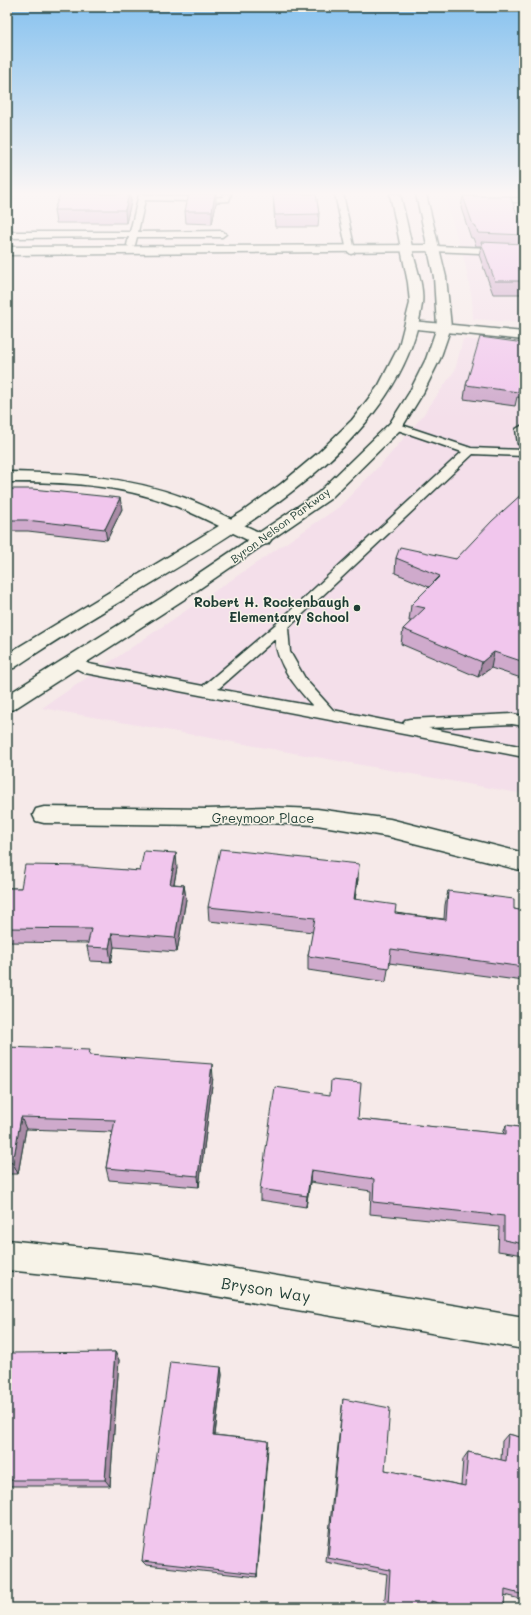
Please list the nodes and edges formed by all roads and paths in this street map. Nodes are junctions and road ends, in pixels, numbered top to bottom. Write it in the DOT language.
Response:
graph roads {
  1 [pos="410,269"];
  2 [pos="438,269"];
  3 [pos="412,325"];
  4 [pos="444,327"];
  5 [pos="524,336"];
  6 [pos="379,422"];
  7 [pos="524,429"];
  8 [pos="524,444"];
  9 [pos="470,451"];
  10 [pos="524,453"];
  11 [pos="7,477"];
  12 [pos="231,527"];
  13 [pos="262,540"];
  14 [pos="281,627"];
  15 [pos="73,661"];
  16 [pos="7,663"];
  17 [pos="206,691"];
  18 [pos="7,704"];
  19 [pos="328,714"];
  20 [pos="524,721"];
  21 [pos="387,725"];
  22 [pos="524,752"];
  23 [pos="44,814"];
  24 [pos="524,862"];
  25 [pos="7,1255"];
  26 [pos="524,1333"];
  1 -- 3 [label="street, Byron Nelson Parkway"];
  2 -- 4 [label="street, Byron Nelson Parkway"];
  3 -- 4 [label="street"];
  3 -- 6 [label="street, Byron Nelson Parkway"];
  4 -- 5 [label="street"];
  4 -- 6 [label="street, Byron Nelson Parkway"];
  6 -- 9 [label="lane"];
  6 -- 12 [label="street, Byron Nelson Parkway"];
  6 -- 13 [label="street, Byron Nelson Parkway"];
  7 -- 8 [label="lane"];
  9 -- 10 [label="lane"];
  9 -- 14 [label="lane"];
  11 -- 12 [label="street"];
  12 -- 13 [label="street"];
  12 -- 16 [label="street, Byron Nelson Parkway"];
  13 -- 15 [label="street, Byron Nelson Parkway"];
  14 -- 17 [label="lane"];
  14 -- 19 [label="lane"];
  15 -- 17 [label="lane"];
  15 -- 18 [label="street, Byron Nelson Parkway"];
  17 -- 19 [label="lane"];
  19 -- 21 [label="lane"];
  20 -- 21 [label="lane"];
  21 -- 22 [label="lane"];
  23 -- 24 [label="street, Greymoor Place"];
  25 -- 26 [label="street, Bryson Way"];
}
